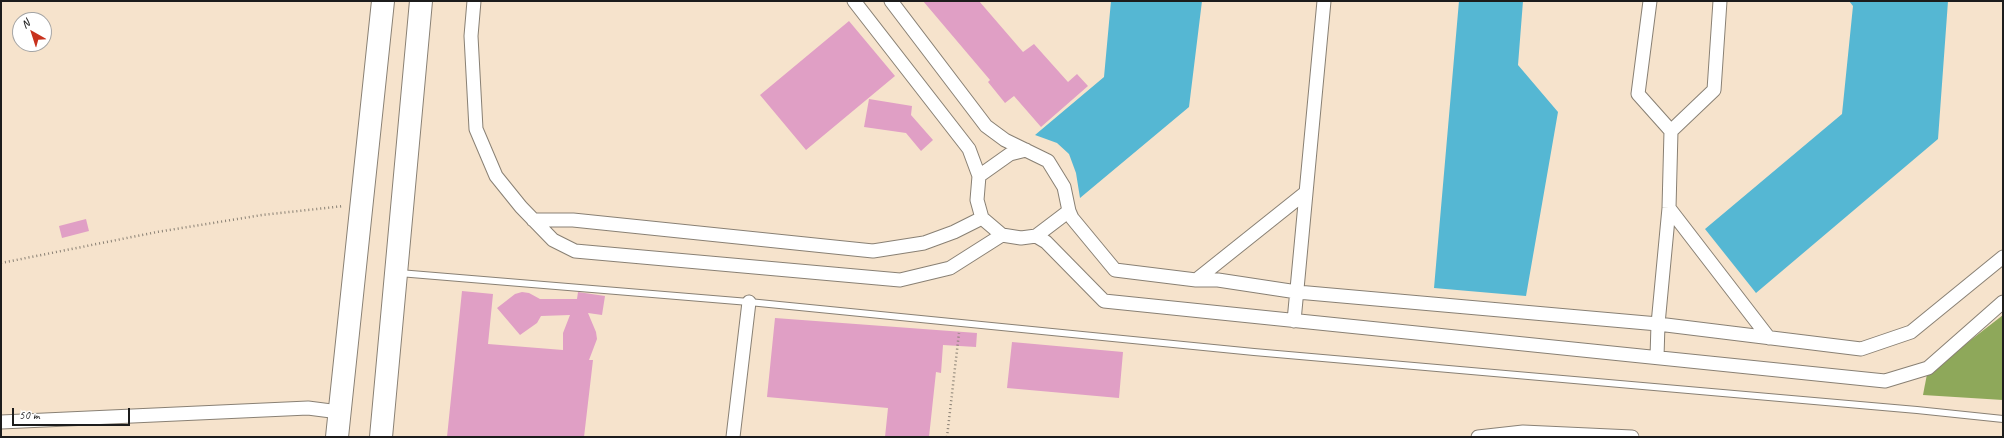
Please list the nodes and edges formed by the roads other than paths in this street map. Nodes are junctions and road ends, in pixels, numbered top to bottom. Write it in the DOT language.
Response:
graph roads {
  1 [pos="383,1"];
  2 [pos="421,1"];
  3 [pos="474,1"];
  4 [pos="854,1"];
  5 [pos="891,1"];
  6 [pos="1324,1"];
  7 [pos="1650,1"];
  8 [pos="1720,1"];
  9 [pos="1671,131"];
  10 [pos="1026,150"];
  11 [pos="979,176"];
  12 [pos="1305,193"];
  13 [pos="1669,208"];
  14 [pos="1069,211"];
  15 [pos="982,218"];
  16 [pos="533,220"];
  17 [pos="1002,235"];
  18 [pos="1036,236"];
  19 [pos="2003,257"];
  20 [pos="396,273"];
  21 [pos="1196,280"];
  22 [pos="1297,292"];
  23 [pos="749,302"];
  24 [pos="2003,302"];
  25 [pos="1294,321"];
  26 [pos="1658,324"];
  27 [pos="1769,338"];
  28 [pos="1657,357"];
  29 [pos="339,412"];
  30 [pos="2003,419"];
  31 [pos="1,422"];
  32 [pos="337,437"];
  33 [pos="381,437"];
  34 [pos="733,437"];
  35 [pos="1478,437"];
  36 [pos="1632,437"];
  1 -- 29 [label="highway"];
  2 -- 20 [label="highway"];
  3 -- 16 [label="street"];
  4 -- 11 [label="street"];
  5 -- 10 [label="street"];
  6 -- 12 [label="street"];
  7 -- 9 [label="street"];
  8 -- 9 [label="street"];
  9 -- 13 [label="street"];
  10 -- 11 [label="street"];
  10 -- 14 [label="street"];
  11 -- 15 [label="street"];
  12 -- 21 [label="street"];
  12 -- 22 [label="street"];
  13 -- 26 [label="street"];
  13 -- 27 [label="street"];
  14 -- 18 [label="street"];
  14 -- 21 [label="street"];
  15 -- 16 [label="street"];
  15 -- 17 [label="street"];
  16 -- 17 [label="street"];
  17 -- 18 [label="street"];
  18 -- 25 [label="street"];
  19 -- 27 [label="street"];
  20 -- 23 [label="lane"];
  20 -- 33 [label="highway"];
  21 -- 22 [label="street"];
  22 -- 25 [label="street"];
  22 -- 26 [label="street"];
  23 -- 30 [label="lane"];
  23 -- 34 [label="street"];
  24 -- 28 [label="street"];
  25 -- 28 [label="street"];
  26 -- 27 [label="street"];
  26 -- 28 [label="street"];
  29 -- 31 [label="street"];
  29 -- 32 [label="highway"];
  35 -- 36 [label="street"];
}
